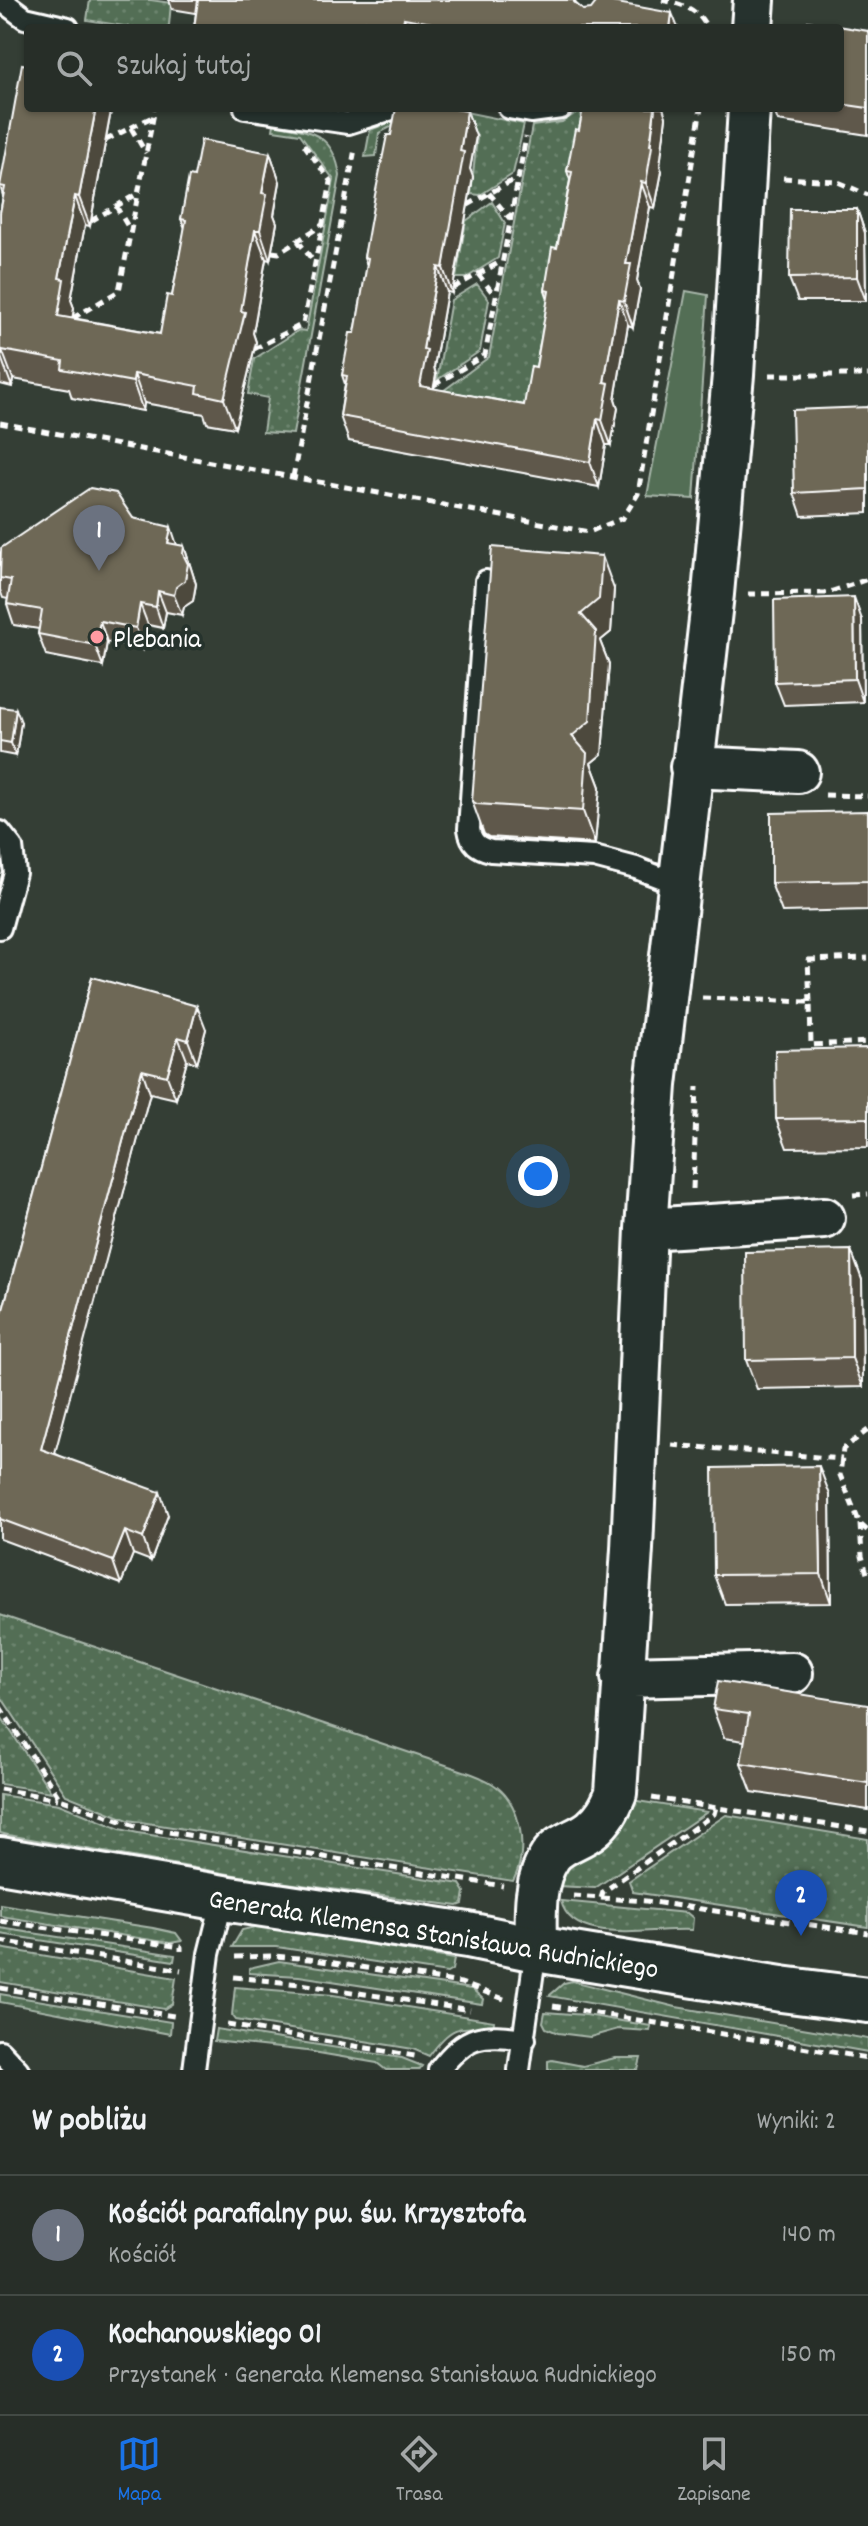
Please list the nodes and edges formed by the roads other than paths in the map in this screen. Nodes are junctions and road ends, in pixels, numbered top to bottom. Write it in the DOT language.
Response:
graph roads {
  1 [pos="1,0"];
  2 [pos="754,0"];
  3 [pos="51,24"];
  4 [pos="752,24"];
  5 [pos="269,112"];
  6 [pos="384,112"];
  7 [pos="749,112"];
  8 [pos="486,581"];
  9 [pos="691,767"];
  10 [pos="798,772"];
  11 [pos="0,832"];
  12 [pos="680,885"];
  13 [pos="0,928"];
  14 [pos="824,1218"];
  15 [pos="646,1229"];
  16 [pos="792,1673"];
  17 [pos="622,1677"];
  18 [pos="0,1860"];
  19 [pos="223,1898"];
  20 [pos="536,1949"];
  21 [pos="868,2000"];
  22 [pos="526,2020"];
  23 [pos="0,2051"];
  24 [pos="440,2068"];
  25 [pos="18,2070"];
  26 [pos="194,2070"];
  27 [pos="519,2070"];
  1 -- 3 [label="lane"];
  2 -- 4 [label="street"];
  5 -- 6 [label="lane"];
  7 -- 9 [label="street"];
  8 -- 12 [label="lane"];
  9 -- 10 [label="street"];
  9 -- 12 [label="street"];
  11 -- 13 [label="lane"];
  12 -- 15 [label="street"];
  14 -- 15 [label="street"];
  15 -- 17 [label="street"];
  16 -- 17 [label="street"];
  17 -- 20 [label="street"];
  18 -- 19 [label="street, Generała Klemensa Stanisława Rudnickiego"];
  19 -- 20 [label="street, Generała Klemensa Stanisława Rudnickiego"];
  19 -- 26 [label="lane"];
  20 -- 21 [label="street, Generała Klemensa Stanisława Rudnickiego"];
  20 -- 22 [label="lane"];
  22 -- 24 [label="lane"];
  22 -- 27 [label="lane"];
  23 -- 25 [label="lane"];
}
